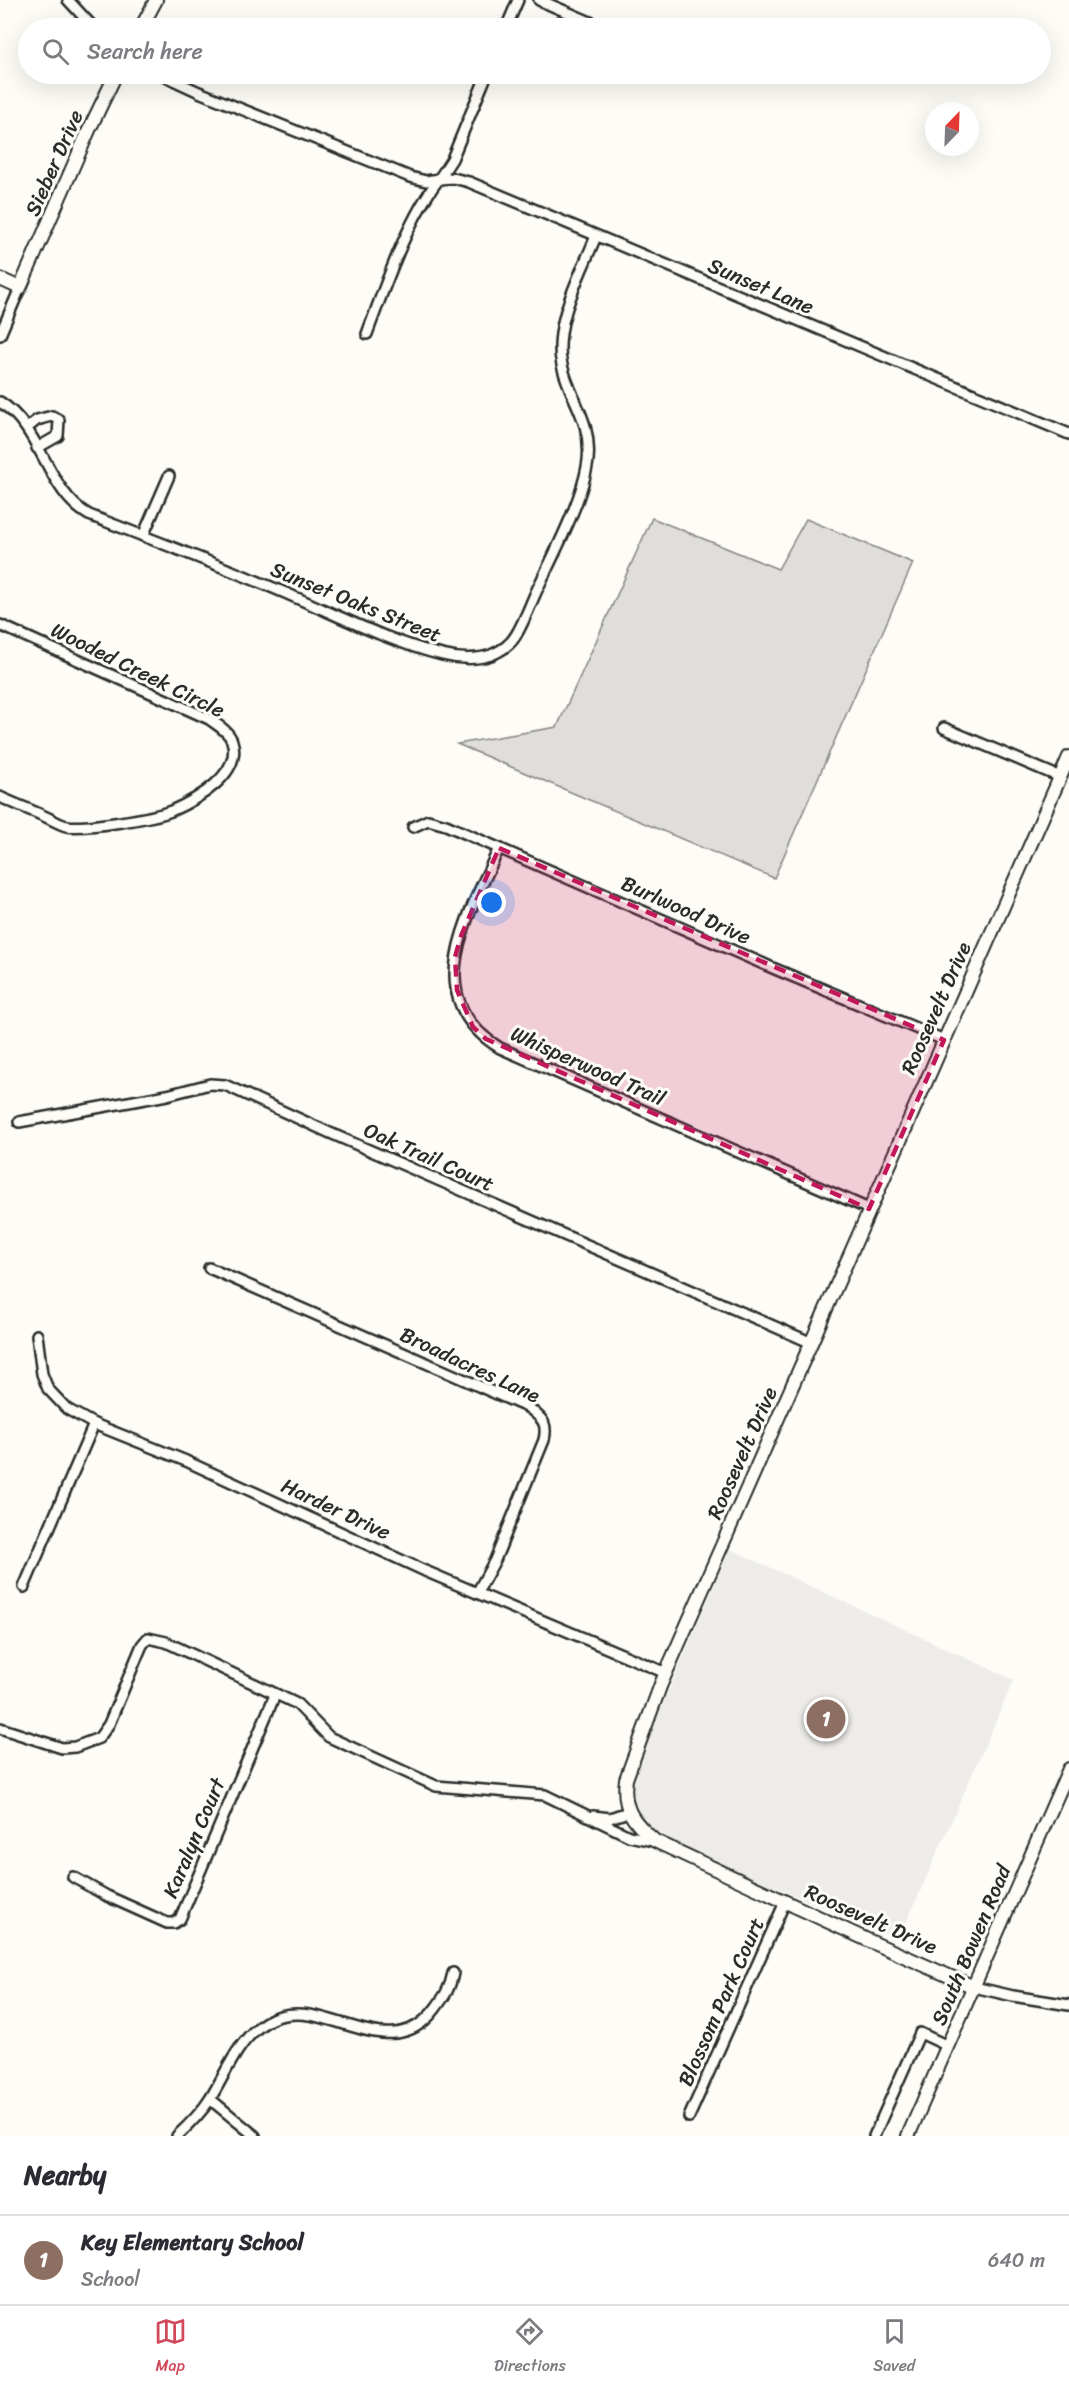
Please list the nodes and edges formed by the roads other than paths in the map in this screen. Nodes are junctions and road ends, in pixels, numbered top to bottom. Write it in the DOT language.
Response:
graph roads {
  1 [pos="68,0"];
  2 [pos="156,0"];
  3 [pos="518,0"];
  4 [pos="539,0"];
  5 [pos="85,18"];
  6 [pos="146,18"];
  7 [pos="510,18"];
  8 [pos="581,18"];
  9 [pos="112,84"];
  10 [pos="182,84"];
  11 [pos="483,84"];
  12 [pos="438,179"];
  13 [pos="596,236"];
  14 [pos="0,279"];
  15 [pos="20,288"];
  16 [pos="367,334"];
  17 [pos="0,335"];
  18 [pos="0,402"];
  19 [pos="27,428"];
  20 [pos="1069,434"];
  21 [pos="37,448"];
  22 [pos="169,476"];
  23 [pos="143,536"];
  24 [pos="0,625"];
  25 [pos="944,729"];
  26 [pos="1069,757"];
  27 [pos="1060,777"];
  28 [pos="0,797"];
  29 [pos="413,827"];
  30 [pos="499,848"];
  31 [pos="944,1040"];
  32 [pos="19,1122"];
  33 [pos="869,1209"];
  34 [pos="209,1268"];
  35 [pos="37,1335"];
  36 [pos="812,1343"];
  37 [pos="94,1424"];
  38 [pos="24,1587"];
  39 [pos="477,1593"];
  40 [pos="666,1673"];
  41 [pos="275,1695"];
  42 [pos="0,1728"];
  43 [pos="1069,1769"];
  44 [pos="628,1812"];
  45 [pos="591,1816"];
  46 [pos="655,1841"];
  47 [pos="73,1877"];
  48 [pos="785,1902"];
  49 [pos="453,1973"];
  50 [pos="974,1987"];
  51 [pos="1069,2005"];
  52 [pos="948,2046"];
  53 [pos="210,2099"];
  54 [pos="689,2117"];
  55 [pos="177,2136"];
  56 [pos="255,2136"];
  57 [pos="874,2136"];
  58 [pos="908,2136"];
  1 -- 5 [label="street"];
  2 -- 6 [label="street"];
  3 -- 7 [label="street"];
  4 -- 8 [label="street"];
  9 -- 15 [label="street, Sieber Drive"];
  10 -- 12 [label="street, Sunset Lane"];
  11 -- 12 [label="street"];
  12 -- 13 [label="street, Sunset Lane"];
  12 -- 16 [label="street"];
  13 -- 20 [label="street, Sunset Lane"];
  13 -- 23 [label="street, Sunset Oaks Street"];
  14 -- 15 [label="street"];
  15 -- 17 [label="street, Sieber Drive"];
  18 -- 19 [label="street, Sunset Oaks Street"];
  19 -- 21 [label="street, Sunset Oaks Street"];
  19 -- 21 [label="street"];
  21 -- 23 [label="street, Sunset Oaks Street"];
  22 -- 23 [label="street"];
  24 -- 28 [label="street, Wooded Creek Circle"];
  25 -- 27 [label="street"];
  26 -- 27 [label="street, Roosevelt Drive"];
  27 -- 31 [label="street, Roosevelt Drive"];
  29 -- 30 [label="street, Burlwood Drive"];
  30 -- 31 [label="street, Burlwood Drive"];
  30 -- 33 [label="street, Whisperwood Trail"];
  31 -- 33 [label="street, Roosevelt Drive"];
  32 -- 36 [label="street, Oak Trail Court"];
  33 -- 36 [label="street, Roosevelt Drive"];
  34 -- 39 [label="street, Broadacres Lane"];
  35 -- 37 [label="street, Harder Drive"];
  36 -- 40 [label="street, Roosevelt Drive"];
  37 -- 38 [label="street"];
  37 -- 39 [label="street, Harder Drive"];
  39 -- 40 [label="street, Harder Drive"];
  40 -- 44 [label="street, Roosevelt Drive"];
  41 -- 42 [label="street"];
  41 -- 45 [label="street"];
  41 -- 47 [label="street, Karalyn Court"];
  43 -- 50 [label="street, South Bowen Road"];
  44 -- 45 [label="street"];
  44 -- 46 [label="street, Roosevelt Drive"];
  45 -- 46 [label="street"];
  46 -- 48 [label="street, Roosevelt Drive"];
  48 -- 50 [label="street, Roosevelt Drive"];
  48 -- 54 [label="street, Blossom Park Court"];
  49 -- 53 [label="street"];
  50 -- 51 [label="street"];
  50 -- 52 [label="street, South Bowen Road"];
  52 -- 57 [label="street"];
  52 -- 58 [label="street, South Bowen Road"];
  53 -- 55 [label="street"];
  53 -- 56 [label="street"];
}
